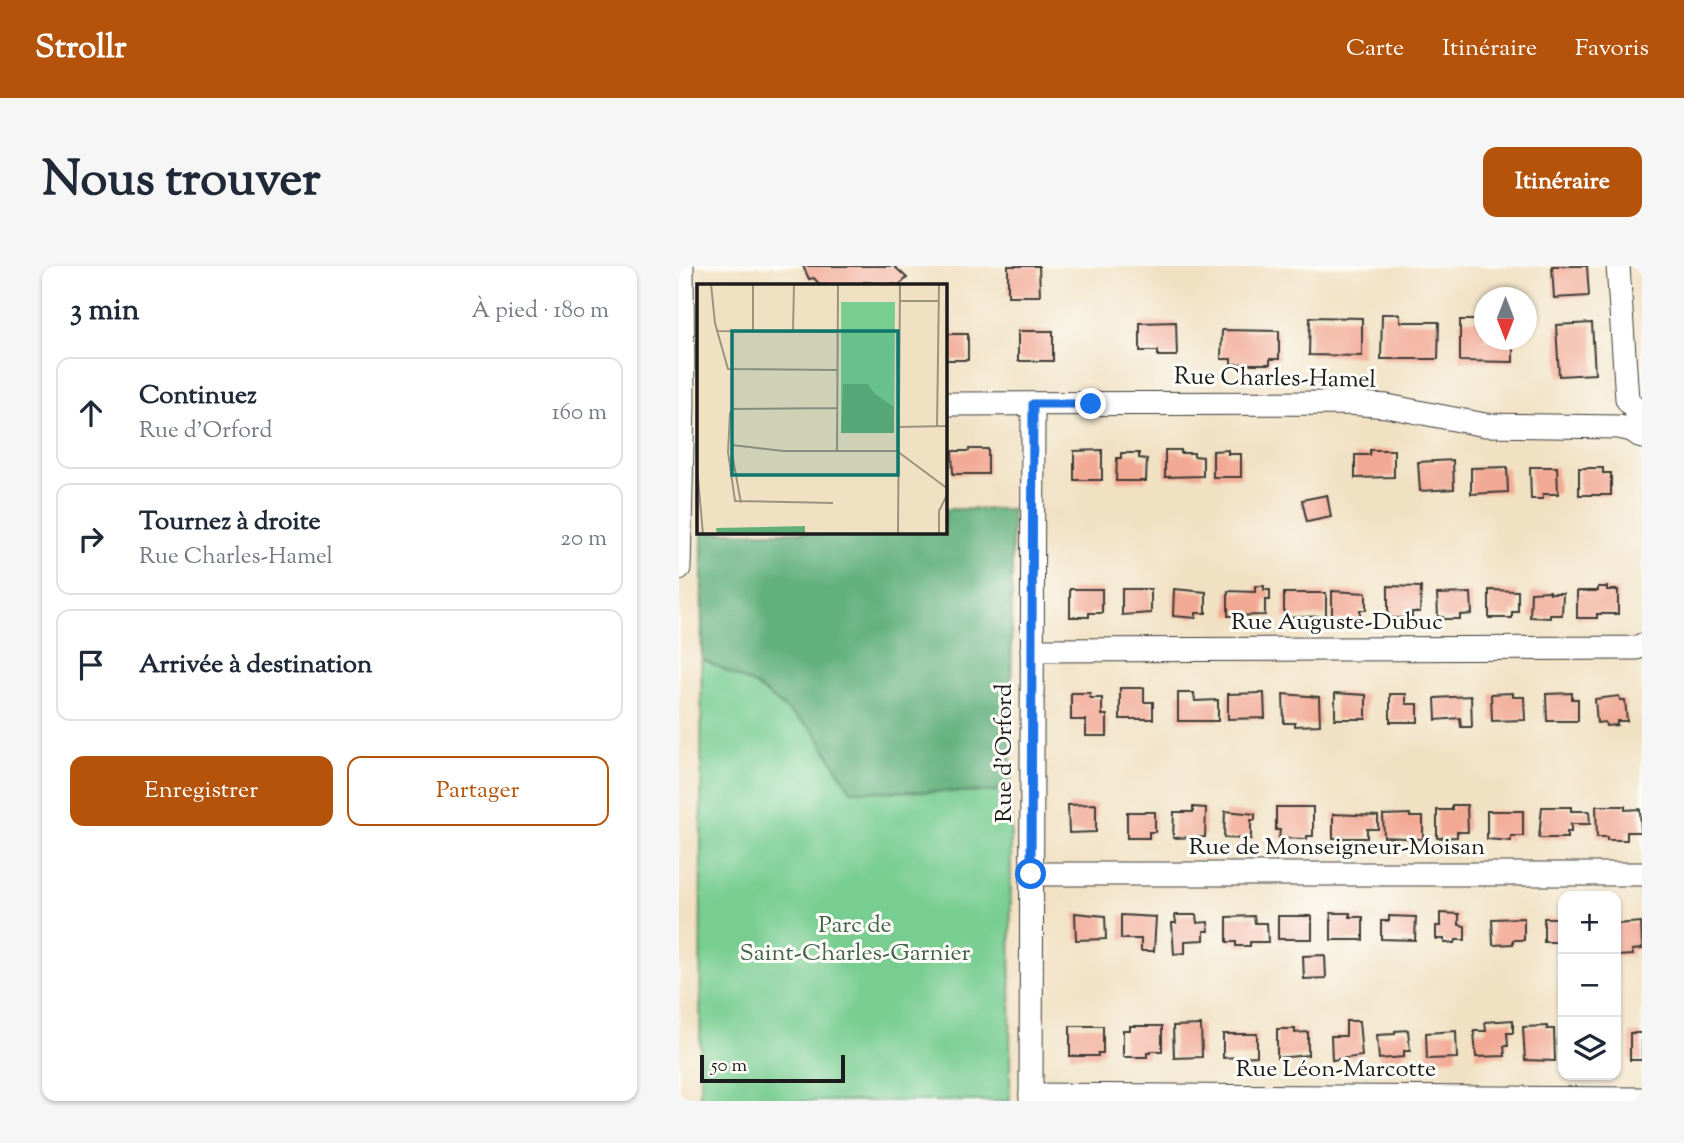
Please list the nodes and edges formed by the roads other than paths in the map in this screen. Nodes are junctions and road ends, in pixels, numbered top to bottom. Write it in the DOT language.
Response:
graph roads {
  1 [pos="682,266"];
  2 [pos="1618,266"];
  3 [pos="687,402"];
  4 [pos="947,404"];
  5 [pos="1033,404"];
  6 [pos="1642,419"];
  7 [pos="1642,437"];
  8 [pos="679,542"];
  9 [pos="679,568"];
  10 [pos="1642,645"];
  11 [pos="1032,650"];
  12 [pos="1031,874"];
  13 [pos="1642,874"];
  14 [pos="1031,1098"];
  15 [pos="1288,1099"];
  16 [pos="1519,1099"];
  17 [pos="1642,1099"];
  1 -- 3 [label="street"];
  2 -- 6 [label="street"];
  3 -- 8 [label="street"];
  4 -- 5 [label="street, Rue Charles-Hamel"];
  5 -- 7 [label="street, Rue Charles-Hamel"];
  5 -- 11 [label="street, Rue d'Orford"];
  8 -- 9 [label="street"];
  10 -- 11 [label="street, Rue Auguste-Dubuc"];
  11 -- 12 [label="street, Rue d'Orford"];
  12 -- 13 [label="street, Rue de Monseigneur-Moisan"];
  12 -- 14 [label="street, Rue d'Orford"];
  14 -- 15 [label="street, Rue Léon-Marcotte"];
  15 -- 16 [label="street, Rue Léon-Marcotte"];
  16 -- 17 [label="street, Rue Léon-Marcotte"];
}
